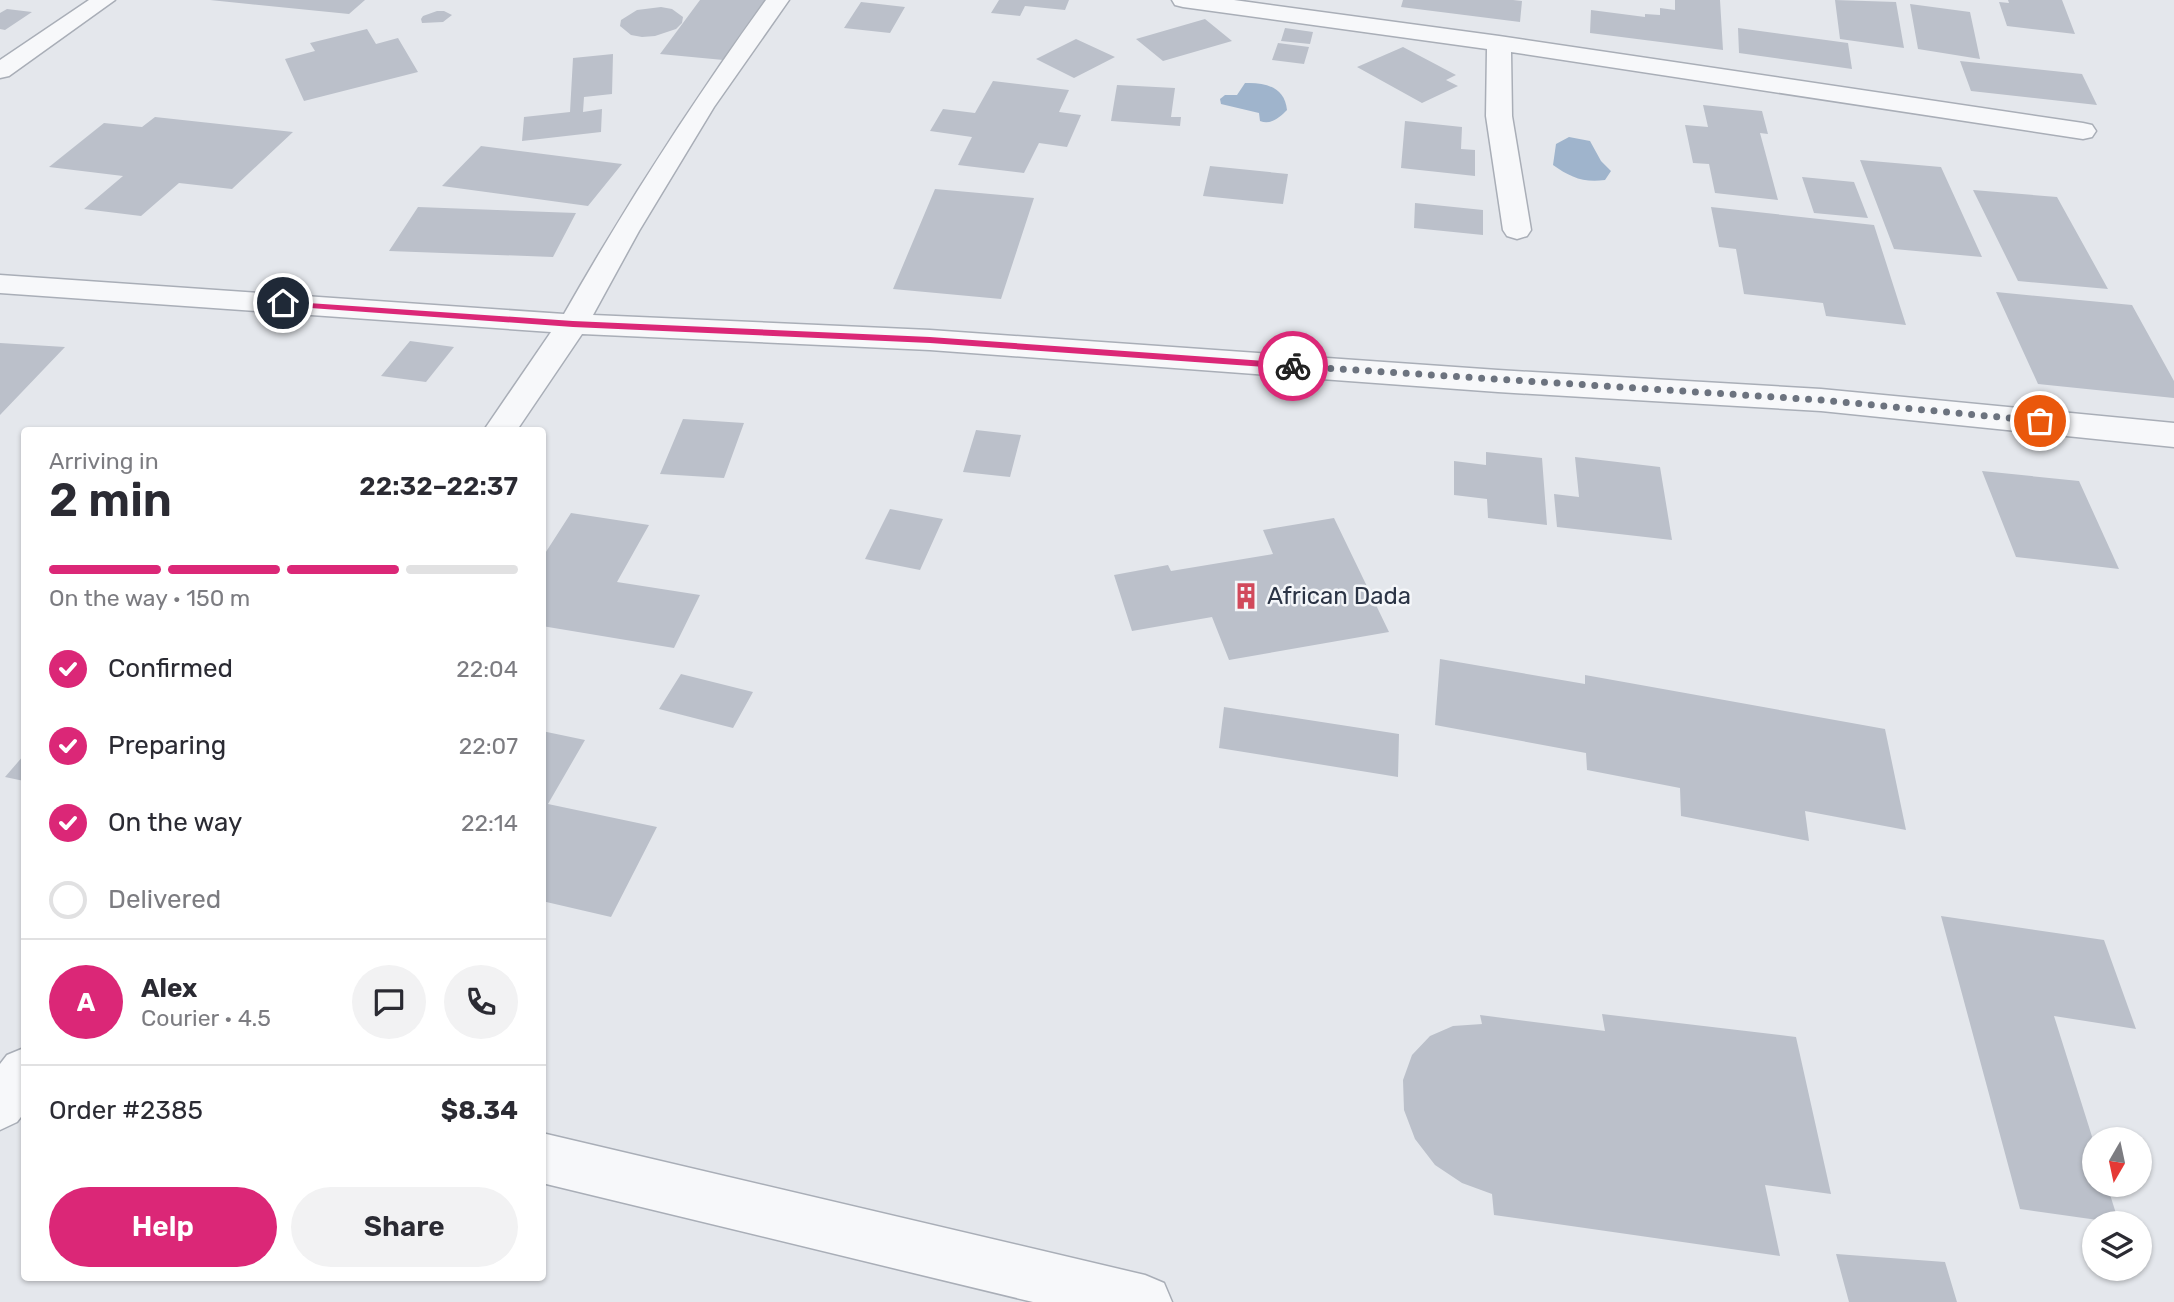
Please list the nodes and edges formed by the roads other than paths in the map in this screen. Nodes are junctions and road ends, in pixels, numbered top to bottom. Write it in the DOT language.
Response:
graph roads {
  1 [pos="104,0"];
  2 [pos="778,0"];
  3 [pos="1183,0"];
  4 [pos="1499,43"];
  5 [pos="0,71"];
  6 [pos="2082,131"];
  7 [pos="1517,230"];
  8 [pos="0,284"];
  9 [pos="573,324"];
  10 [pos="502,427"];
  11 [pos="2174,435"];
  12 [pos="21,1076"];
  13 [pos="0,1105"];
  14 [pos="546,1159"];
  15 [pos="1145,1302"];
  1 -- 5 [label="street"];
  2 -- 9 [label="street"];
  3 -- 4 [label="street"];
  4 -- 6 [label="street"];
  4 -- 7 [label="street"];
  8 -- 9 [label="street"];
  9 -- 10 [label="street"];
  9 -- 11 [label="street"];
  12 -- 13 [label="street"];
  14 -- 15 [label="street"];
}
